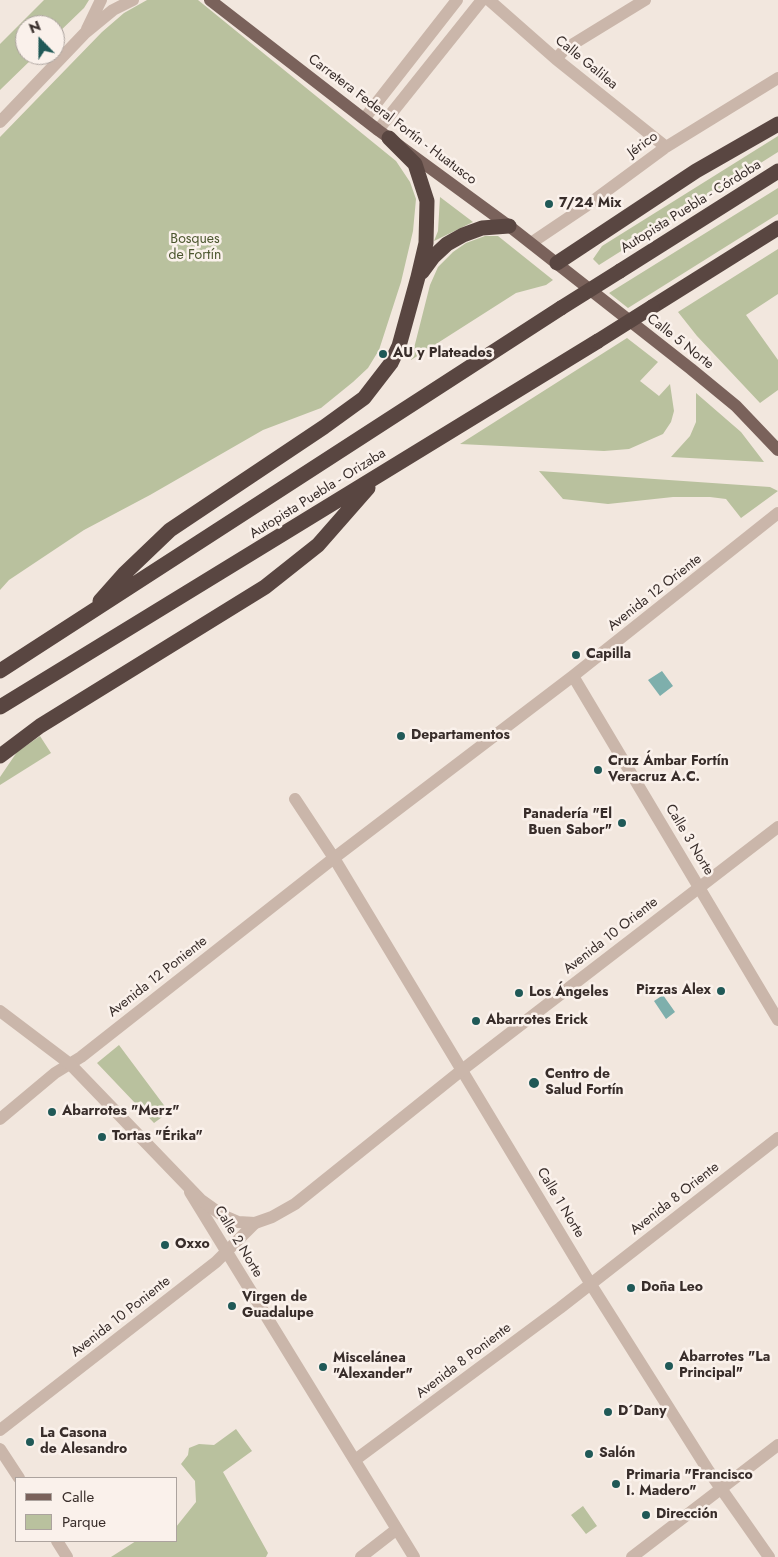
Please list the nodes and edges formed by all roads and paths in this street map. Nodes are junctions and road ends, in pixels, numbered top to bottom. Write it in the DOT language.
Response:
graph roads {
  1 [pos="101,0"];
  2 [pos="133,0"];
  3 [pos="210,0"];
  4 [pos="457,0"];
  5 [pos="482,0"];
  6 [pos="489,0"];
  7 [pos="645,0"];
  8 [pos="85,33"];
  9 [pos="556,59"];
  10 [pos="778,78"];
  11 [pos="364,119"];
  12 [pos="0,122"];
  13 [pos="778,124"];
  14 [pos="384,134"];
  15 [pos="666,147"];
  16 [pos="778,171"];
  17 [pos="509,226"];
  18 [pos="778,228"];
  19 [pos="530,243"];
  20 [pos="557,263"];
  21 [pos="620,271"];
  22 [pos="418,277"];
  23 [pos="778,450"];
  24 [pos="378,476"];
  25 [pos="778,514"];
  26 [pos="88,614"];
  27 [pos="0,671"];
  28 [pos="573,676"];
  29 [pos="0,707"];
  30 [pos="0,756"];
  31 [pos="295,799"];
  32 [pos="778,827"];
  33 [pos="334,858"];
  34 [pos="699,886"];
  35 [pos="0,1011"];
  36 [pos="778,1020"];
  37 [pos="70,1064"];
  38 [pos="462,1070"];
  39 [pos="0,1119"];
  40 [pos="778,1138"];
  41 [pos="189,1190"];
  42 [pos="255,1223"];
  43 [pos="226,1252"];
  44 [pos="590,1283"];
  45 [pos="0,1430"];
  46 [pos="778,1444"];
  47 [pos="1,1450"];
  48 [pos="355,1460"];
  49 [pos="18,1477"];
  50 [pos="722,1488"];
  51 [pos="397,1530"];
  52 [pos="58,1542"];
  53 [pos="67,1557"];
  54 [pos="361,1557"];
  55 [pos="414,1557"];
  56 [pos="632,1557"];
  57 [pos="769,1557"];
  1 -- 8 [label="street"];
  2 -- 8 [label="street"];
  3 -- 11 [label="main road, Carretera Federal Fortín - Huatusco"];
  4 -- 11 [label="street"];
  5 -- 14 [label="street"];
  6 -- 9 [label="street, Calle Galilea"];
  7 -- 9 [label="street"];
  8 -- 12 [label="street"];
  9 -- 15 [label="street, Calle Galilea"];
  10 -- 15 [label="street, Jérico"];
  11 -- 14 [label="main road, Carretera Federal Fortín - Huatusco"];
  13 -- 20 [label="highway"];
  14 -- 17 [label="main road, Carretera Federal Fortín - Huatusco"];
  14 -- 22 [label="highway"];
  15 -- 19 [label="street, Jérico"];
  16 -- 21 [label="highway, Autopista Puebla - Córdoba"];
  17 -- 19 [label="main road, Carretera Federal Fortín - Huatusco"];
  17 -- 22 [label="highway"];
  18 -- 24 [label="highway, Autopista Puebla - Orizaba, bridge"];
  19 -- 20 [label="main road, Carretera Federal Fortín - Huatusco"];
  20 -- 23 [label="main road, Calle 5 Norte"];
  21 -- 26 [label="highway, Autopista Puebla - Orizaba, bridge"];
  22 -- 26 [label="highway"];
  24 -- 29 [label="highway, Autopista Puebla - Orizaba"];
  24 -- 30 [label="highway"];
  25 -- 28 [label="street, Avenida 12 Oriente"];
  26 -- 27 [label="highway, Autopista Puebla - Orizaba"];
  28 -- 33 [label="street, Avenida 12 Oriente"];
  28 -- 34 [label="street, Calle 3 Norte"];
  31 -- 33 [label="street, Calle 1 Norte"];
  32 -- 34 [label="street, Avenida 10 Oriente"];
  33 -- 37 [label="street, Avenida 12 Poniente"];
  33 -- 38 [label="street, Calle 1 Norte"];
  34 -- 36 [label="street, Calle 3 Norte"];
  34 -- 38 [label="street, Avenida 10 Oriente"];
  35 -- 37 [label="street, Calle 2 Norte"];
  37 -- 39 [label="street, Avenida 12 Poniente"];
  37 -- 41 [label="street, Calle 2 Norte"];
  38 -- 42 [label="street, Avenida 10 Poniente"];
  38 -- 44 [label="street, Calle 1 Norte"];
  40 -- 44 [label="street, Avenida 8 Oriente"];
  41 -- 42 [label="street"];
  41 -- 43 [label="street, Calle 2 Norte"];
  42 -- 43 [label="street, Avenida 10 Poniente"];
  43 -- 45 [label="street, Avenida 10 Poniente"];
  43 -- 48 [label="street, Calle 2 Norte"];
  44 -- 48 [label="street, Avenida 8 Poniente"];
  44 -- 50 [label="street, Calle 1 Norte"];
  45 -- 47 [label="street"];
  46 -- 50 [label="street"];
  47 -- 49 [label="street"];
  48 -- 51 [label="street, Calle 2 Norte"];
  50 -- 56 [label="street"];
  50 -- 57 [label="street, Calle 1 Norte"];
  51 -- 54 [label="street"];
  51 -- 55 [label="street, Calle 2 Norte"];
  52 -- 53 [label="street"];
}
